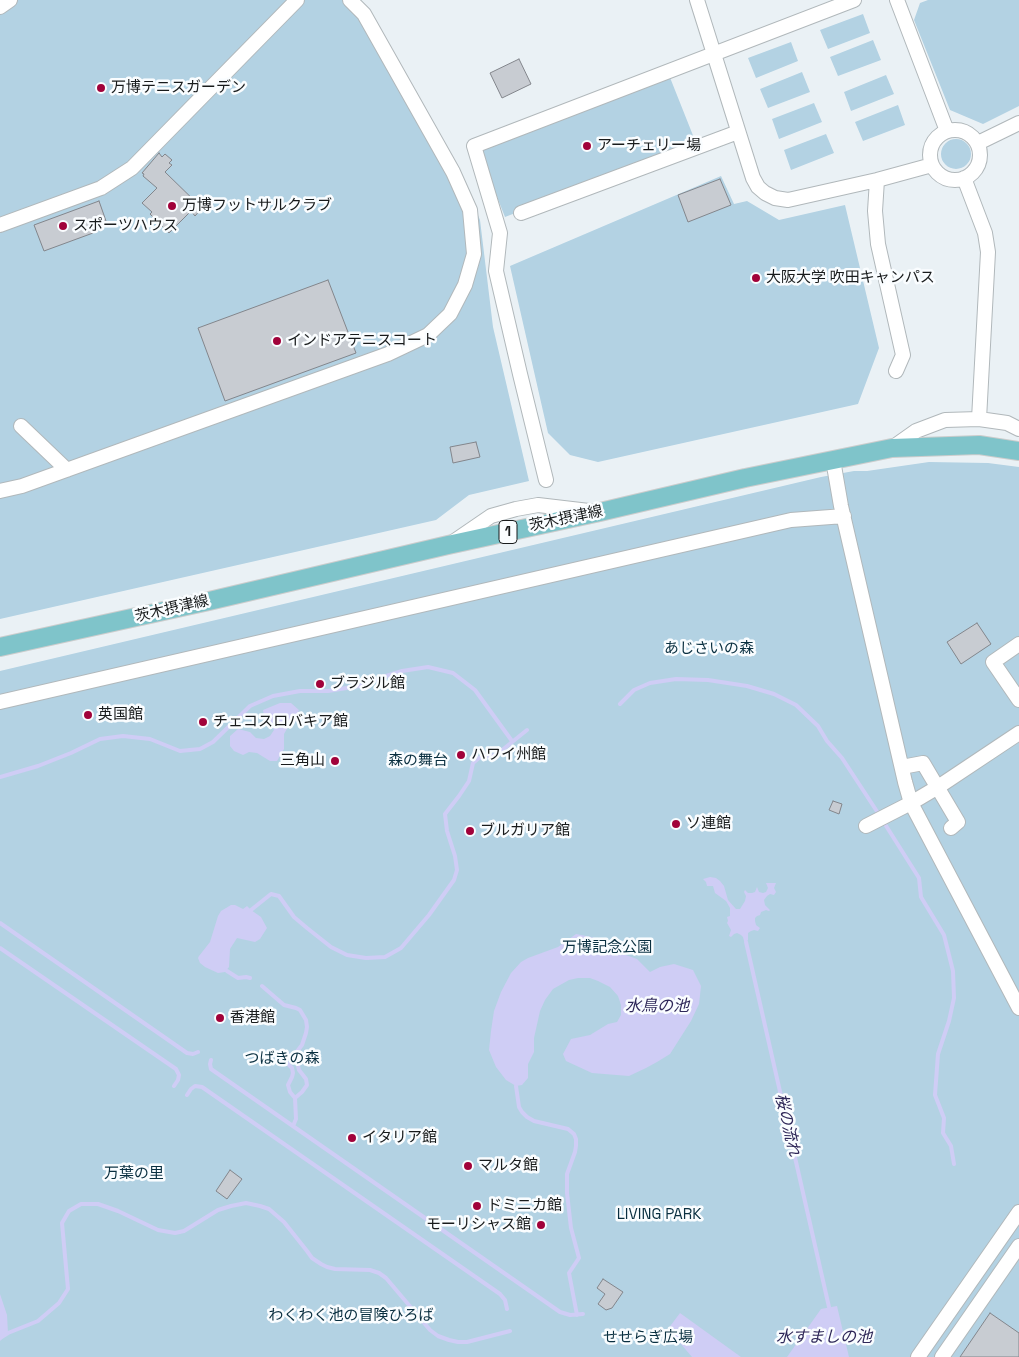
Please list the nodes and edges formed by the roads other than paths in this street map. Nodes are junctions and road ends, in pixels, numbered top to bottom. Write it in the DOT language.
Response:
graph roads {
  1 [pos="10,0"];
  2 [pos="297,0"];
  3 [pos="350,0"];
  4 [pos="697,0"];
  5 [pos="854,0"];
  6 [pos="897,0"];
  7 [pos="0,7"];
  8 [pos="714,54"];
  9 [pos="1019,123"];
  10 [pos="948,131"];
  11 [pos="738,132"];
  12 [pos="978,143"];
  13 [pos="932,165"];
  14 [pos="964,178"];
  15 [pos="877,180"];
  16 [pos="521,213"];
  17 [pos="0,225"];
  18 [pos="896,371"];
  19 [pos="979,419"];
  20 [pos="21,426"];
  21 [pos="1019,429"];
  22 [pos="892,448"];
  23 [pos="1019,451"];
  24 [pos="833,460"];
  25 [pos="67,470"];
  26 [pos="546,480"];
  27 [pos="0,491"];
  28 [pos="844,516"];
  29 [pos="1019,644"];
  30 [pos="0,648"];
  31 [pos="1013,679"];
  32 [pos="1019,700"];
  33 [pos="0,702"];
  34 [pos="1019,732"];
  35 [pos="902,767"];
  36 [pos="938,787"];
  37 [pos="911,803"];
  38 [pos="866,826"];
  39 [pos="930,840"];
  40 [pos="1019,1008"];
  41 [pos="1019,1212"];
  42 [pos="1019,1246"];
  43 [pos="918,1357"];
  44 [pos="942,1357"];
  1 -- 7 [label="street"];
  2 -- 17 [label="street"];
  3 -- 25 [label="street"];
  4 -- 8 [label="street"];
  5 -- 8 [label="street"];
  6 -- 10 [label="street"];
  8 -- 11 [label="street"];
  8 -- 26 [label="street"];
  9 -- 12 [label="street"];
  10 -- 12 [label="street"];
  10 -- 13 [label="street"];
  11 -- 15 [label="street"];
  11 -- 16 [label="street"];
  12 -- 14 [label="street"];
  13 -- 14 [label="street"];
  13 -- 15 [label="street"];
  14 -- 19 [label="street"];
  15 -- 18 [label="street"];
  19 -- 21 [label="street"];
  19 -- 22 [label="street"];
  20 -- 25 [label="street"];
  22 -- 23 [label="main road, 茨木摂津線 / 1"];
  22 -- 24 [label="main road, 茨木摂津線 / 1"];
  24 -- 28 [label="street"];
  24 -- 30 [label="main road, 茨木摂津線 / 1"];
  25 -- 27 [label="street"];
  28 -- 33 [label="street"];
  28 -- 35 [label="street"];
  29 -- 31 [label="street"];
  31 -- 32 [label="street"];
  34 -- 36 [label="street"];
  35 -- 36 [label="street"];
  35 -- 37 [label="street"];
  36 -- 37 [label="street"];
  36 -- 39 [label="street"];
  37 -- 38 [label="street"];
  37 -- 39 [label="street"];
  39 -- 40 [label="street"];
  41 -- 43 [label="street"];
  42 -- 44 [label="street"];
}
